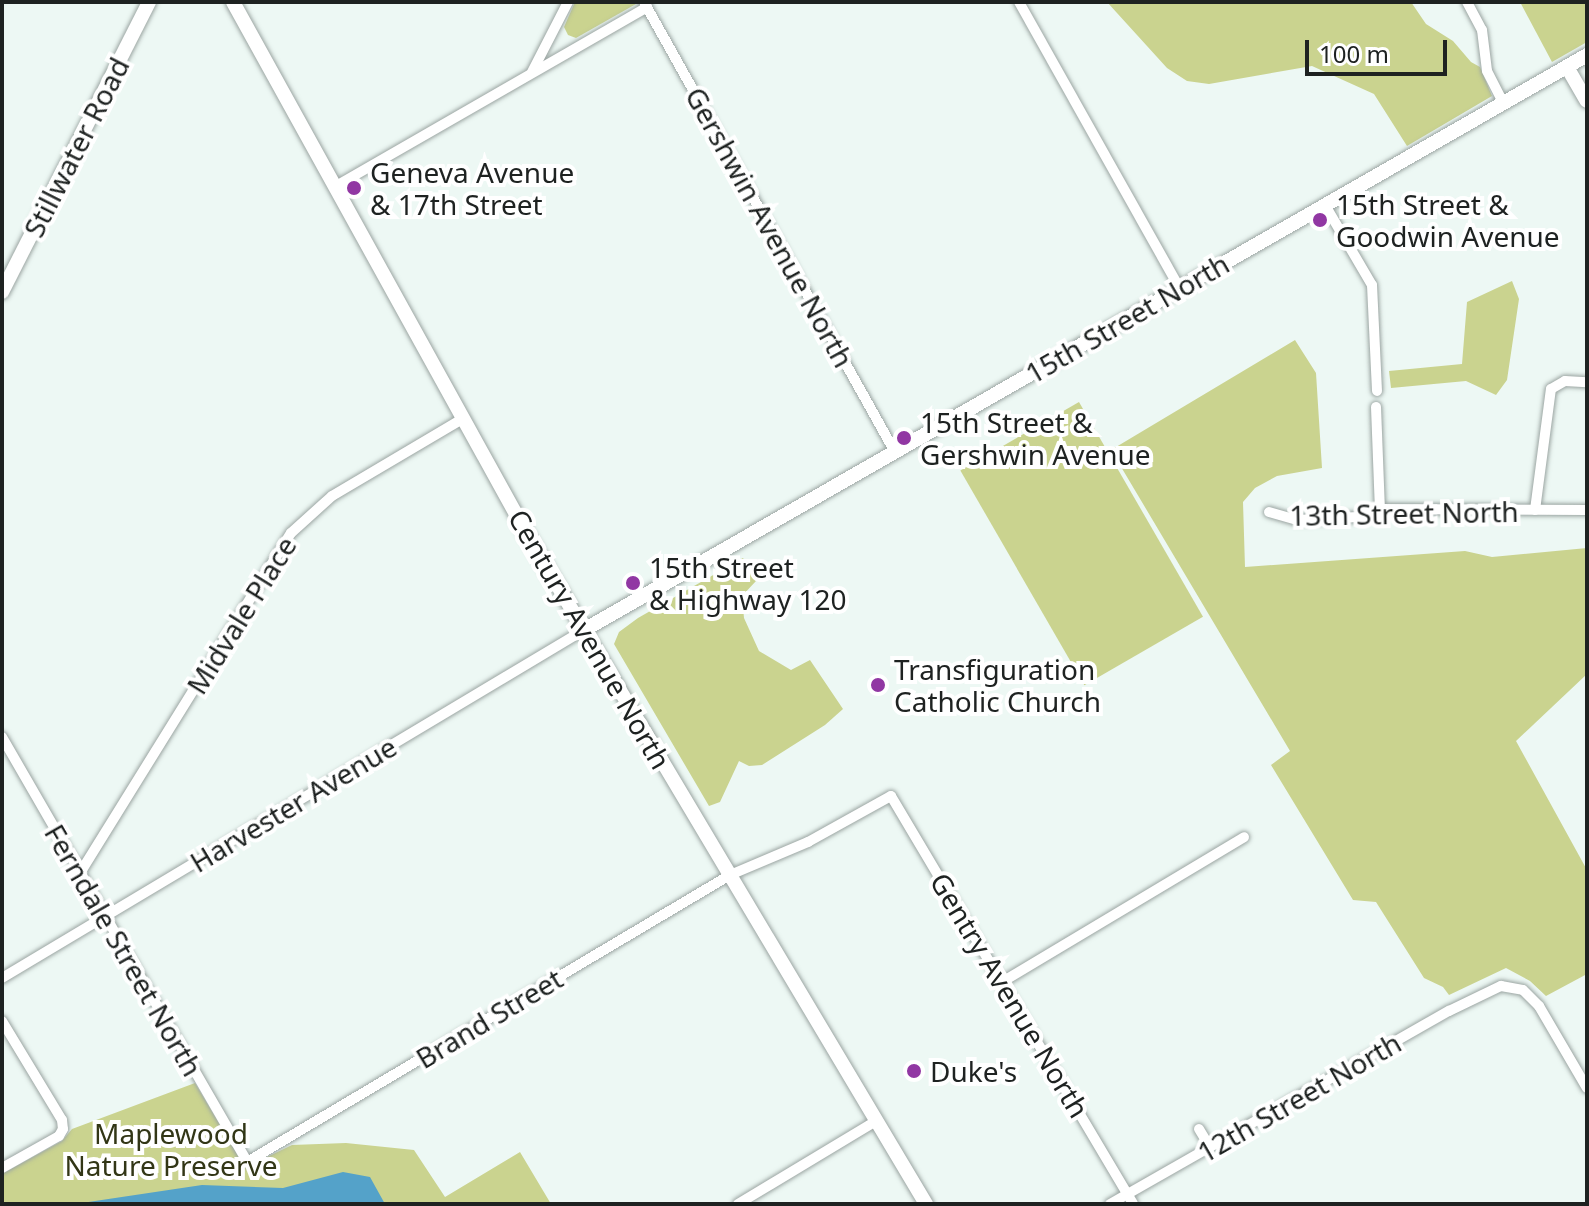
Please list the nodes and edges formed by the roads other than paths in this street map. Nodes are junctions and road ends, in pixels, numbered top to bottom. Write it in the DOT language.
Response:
graph roads {
  1 [pos="149,2"];
  2 [pos="233,2"];
  3 [pos="568,2"];
  4 [pos="1019,2"];
  5 [pos="1467,2"];
  6 [pos="645,5"];
  7 [pos="1587,55"];
  8 [pos="1567,67"];
  9 [pos="531,74"];
  10 [pos="1587,101"];
  11 [pos="1503,103"];
  12 [pos="336,186"];
  13 [pos="1325,205"];
  14 [pos="1180,289"];
  15 [pos="2,292"];
  16 [pos="1587,382"];
  17 [pos="1377,391"];
  18 [pos="1376,407"];
  19 [pos="464,418"];
  20 [pos="895,452"];
  21 [pos="1380,509"];
  22 [pos="1535,510"];
  23 [pos="1587,510"];
  24 [pos="1269,512"];
  25 [pos="584,630"];
  26 [pos="2,737"];
  27 [pos="891,796"];
  28 [pos="1244,837"];
  29 [pos="80,873"];
  30 [pos="730,875"];
  31 [pos="105,917"];
  32 [pos="2,978"];
  33 [pos="1002,982"];
  34 [pos="2,1021"];
  35 [pos="1587,1088"];
  36 [pos="876,1121"];
  37 [pos="1199,1129"];
  38 [pos="1210,1147"];
  39 [pos="247,1162"];
  40 [pos="2,1168"];
  41 [pos="1130,1199"];
  42 [pos="738,1204"];
  43 [pos="926,1204"];
  44 [pos="1110,1204"];
  1 -- 15 [label="main road, Stillwater Road"];
  2 -- 12 [label="main road, Century Avenue North"];
  3 -- 9 [label="street"];
  4 -- 14 [label="street"];
  5 -- 11 [label="street"];
  6 -- 9 [label="street"];
  6 -- 20 [label="street, Gershwin Avenue North"];
  7 -- 8 [label="main road, 15th Street North"];
  8 -- 10 [label="main road"];
  8 -- 11 [label="main road, 15th Street North"];
  9 -- 12 [label="street"];
  11 -- 13 [label="main road, 15th Street North"];
  12 -- 19 [label="main road, Century Avenue North"];
  13 -- 14 [label="main road, 15th Street North"];
  13 -- 17 [label="street"];
  14 -- 20 [label="main road, 15th Street North"];
  16 -- 22 [label="street"];
  18 -- 21 [label="street"];
  19 -- 25 [label="main road, Century Avenue North"];
  19 -- 29 [label="street, Midvale Place"];
  20 -- 25 [label="main road, 15th Street North"];
  21 -- 22 [label="street, 13th Street North"];
  21 -- 24 [label="street, 13th Street North"];
  22 -- 23 [label="street, 13th Street North"];
  25 -- 30 [label="main road, Century Avenue North"];
  25 -- 31 [label="street, Harvester Avenue"];
  26 -- 29 [label="street, Ferndale Street North"];
  27 -- 30 [label="street, Brand Street"];
  27 -- 33 [label="street, Gentry Avenue North"];
  28 -- 33 [label="street"];
  29 -- 31 [label="street, Ferndale Street North"];
  30 -- 36 [label="main road, Century Avenue North"];
  30 -- 39 [label="street, Brand Street"];
  31 -- 32 [label="street, Harvester Avenue"];
  31 -- 39 [label="street, Ferndale Street North"];
  33 -- 41 [label="street, Gentry Avenue North"];
  34 -- 40 [label="street"];
  35 -- 38 [label="street, 12th Street North"];
  36 -- 42 [label="street"];
  36 -- 43 [label="main road, Century Avenue North"];
  37 -- 38 [label="street"];
  38 -- 41 [label="street, 12th Street North"];
  41 -- 44 [label="street, 12th Street North"];
}
